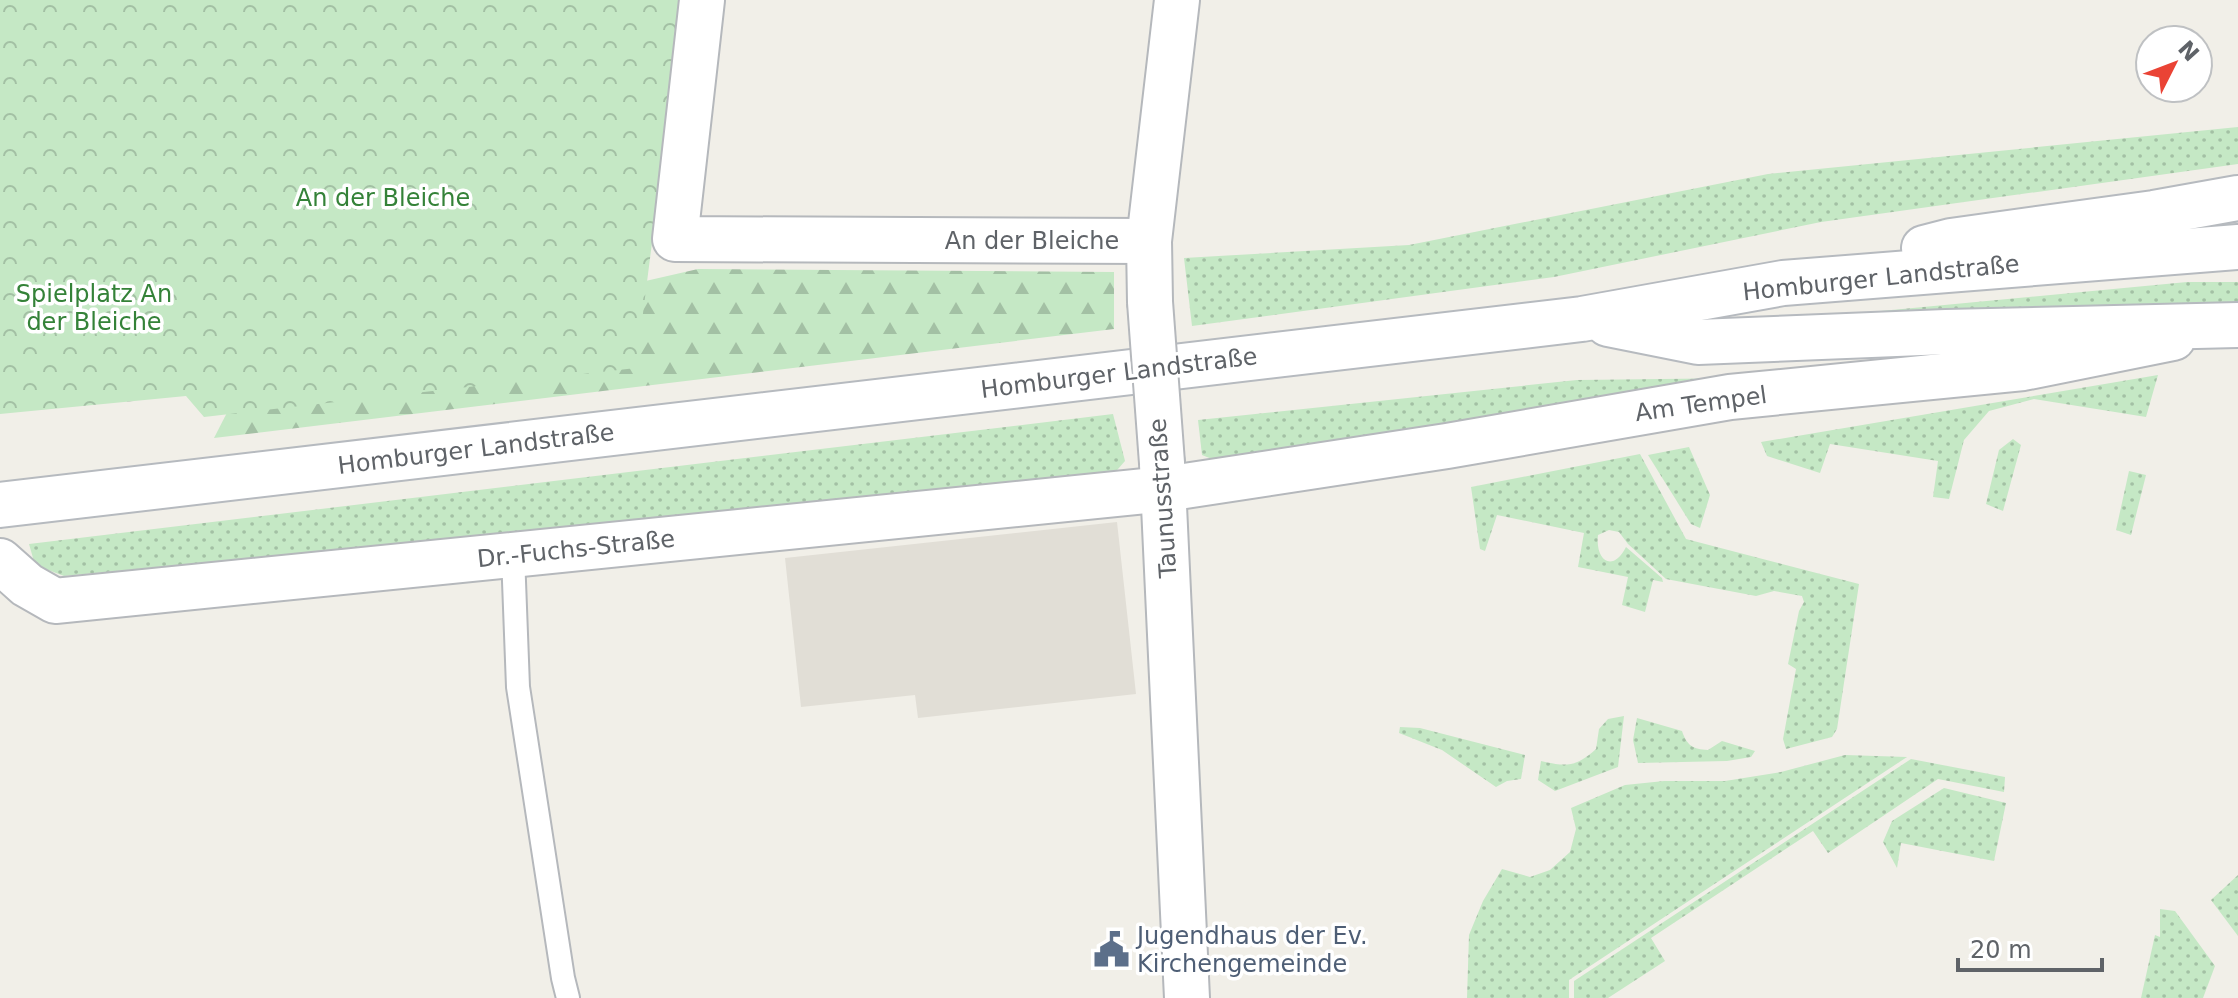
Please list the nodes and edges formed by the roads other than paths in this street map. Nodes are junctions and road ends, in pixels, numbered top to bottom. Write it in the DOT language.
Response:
graph roads {
  1 [pos="702,0"];
  2 [pos="1177,0"];
  3 [pos="2238,198"];
  4 [pos="1149,241"];
  5 [pos="2238,247"];
  6 [pos="1783,283"];
  7 [pos="1582,319"];
  8 [pos="2238,325"];
  9 [pos="1163,476"];
  10 [pos="0,505"];
  11 [pos="513,555"];
  12 [pos="0,561"];
  13 [pos="568,998"];
  14 [pos="1187,998"];
  1 -- 4 [label="street, An der Bleiche"];
  2 -- 4 [label="street, Taunusstraße"];
  3 -- 6 [label="street"];
  4 -- 9 [label="street, Taunusstraße, bridge"];
  5 -- 6 [label="street, Homburger Landstraße"];
  6 -- 7 [label="street, Homburger Landstraße"];
  7 -- 8 [label="street"];
  7 -- 10 [label="street, Homburger Landstraße"];
  8 -- 9 [label="street, Am Tempel"];
  9 -- 11 [label="street, Dr.-Fuchs-Straße"];
  9 -- 14 [label="street, Taunusstraße"];
  11 -- 12 [label="street, Dr.-Fuchs-Straße"];
  11 -- 13 [label="lane"];
}
